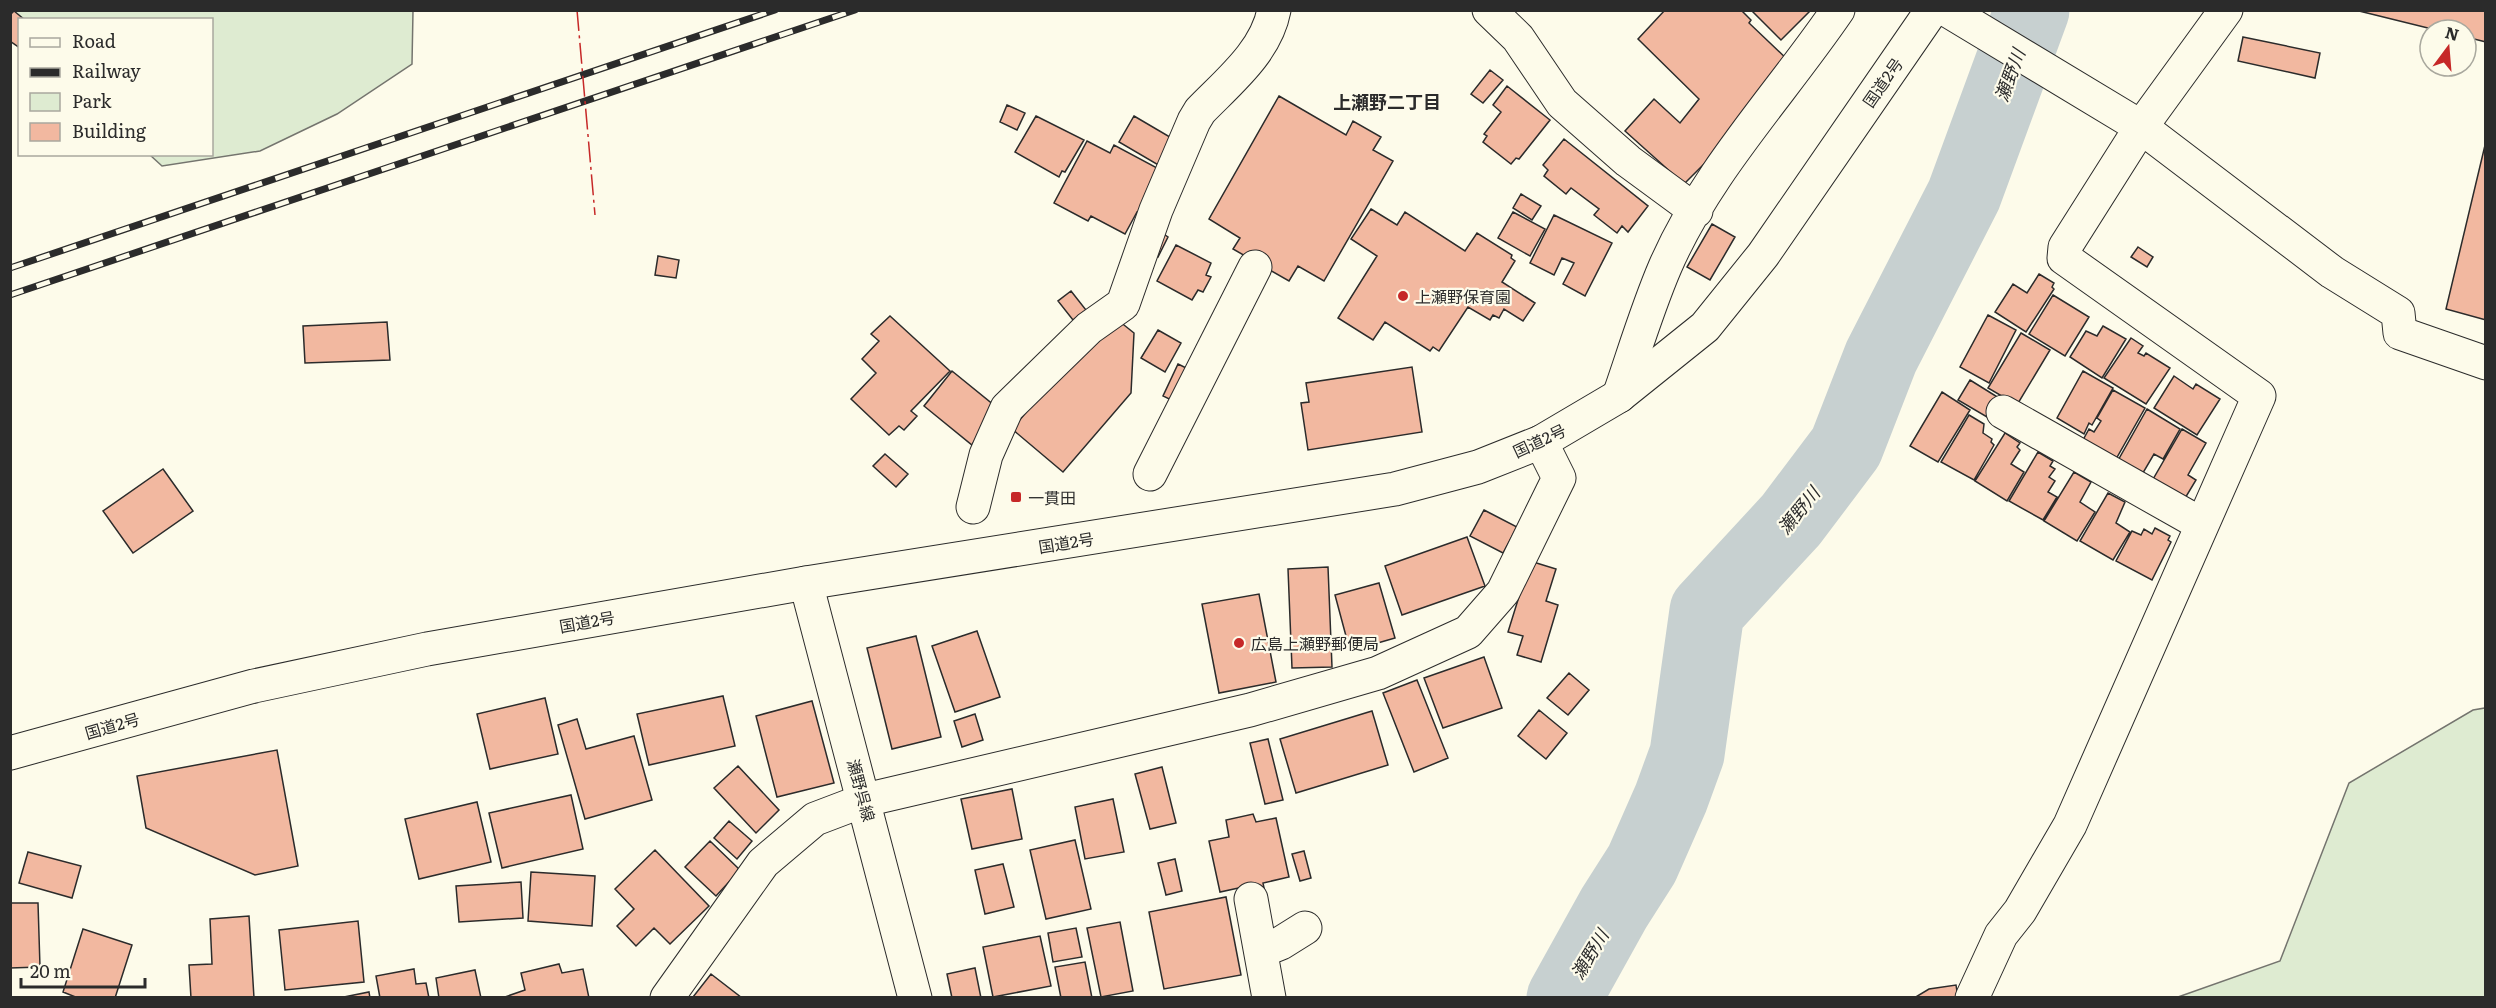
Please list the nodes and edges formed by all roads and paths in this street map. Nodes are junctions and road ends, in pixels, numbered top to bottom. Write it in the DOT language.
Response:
graph roads {
  1 [pos="1274,10"];
  2 [pos="1489,10"];
  3 [pos="1838,10"];
  4 [pos="1932,10"];
  5 [pos="1947,10"];
  6 [pos="2226,10"];
  7 [pos="2141,127"];
  8 [pos="1696,211"];
  9 [pos="1255,267"];
  10 [pos="2486,363"];
  11 [pos="1619,396"];
  12 [pos="2003,412"];
  13 [pos="1541,442"];
  14 [pos="1150,474"];
  15 [pos="973,507"];
  16 [pos="2200,524"];
  17 [pos="806,584"];
  18 [pos="10,753"];
  19 [pos="865,800"];
  20 [pos="1251,899"];
  21 [pos="1305,928"];
  22 [pos="1261,951"];
  23 [pos="667,998"];
  24 [pos="915,998"];
  25 [pos="1269,998"];
  26 [pos="1972,998"];
  1 -- 15 [label="main road"];
  2 -- 8 [label="main road"];
  3 -- 8 [label="main road"];
  4 -- 11 [label="main road, 国道2号"];
  5 -- 7 [label="main road"];
  6 -- 7 [label="main road"];
  7 -- 10 [label="main road"];
  7 -- 16 [label="main road"];
  8 -- 11 [label="main road"];
  9 -- 14 [label="main road"];
  11 -- 13 [label="main road, 国道2号"];
  12 -- 16 [label="main road"];
  13 -- 17 [label="main road, 国道2号"];
  13 -- 19 [label="main road"];
  16 -- 26 [label="main road"];
  17 -- 18 [label="main road, 国道2号"];
  17 -- 19 [label="main road, 瀬野呉線"];
  19 -- 23 [label="main road"];
  19 -- 24 [label="main road, 瀬野呉線"];
  20 -- 22 [label="main road"];
  21 -- 22 [label="main road"];
  22 -- 25 [label="main road"];
}
